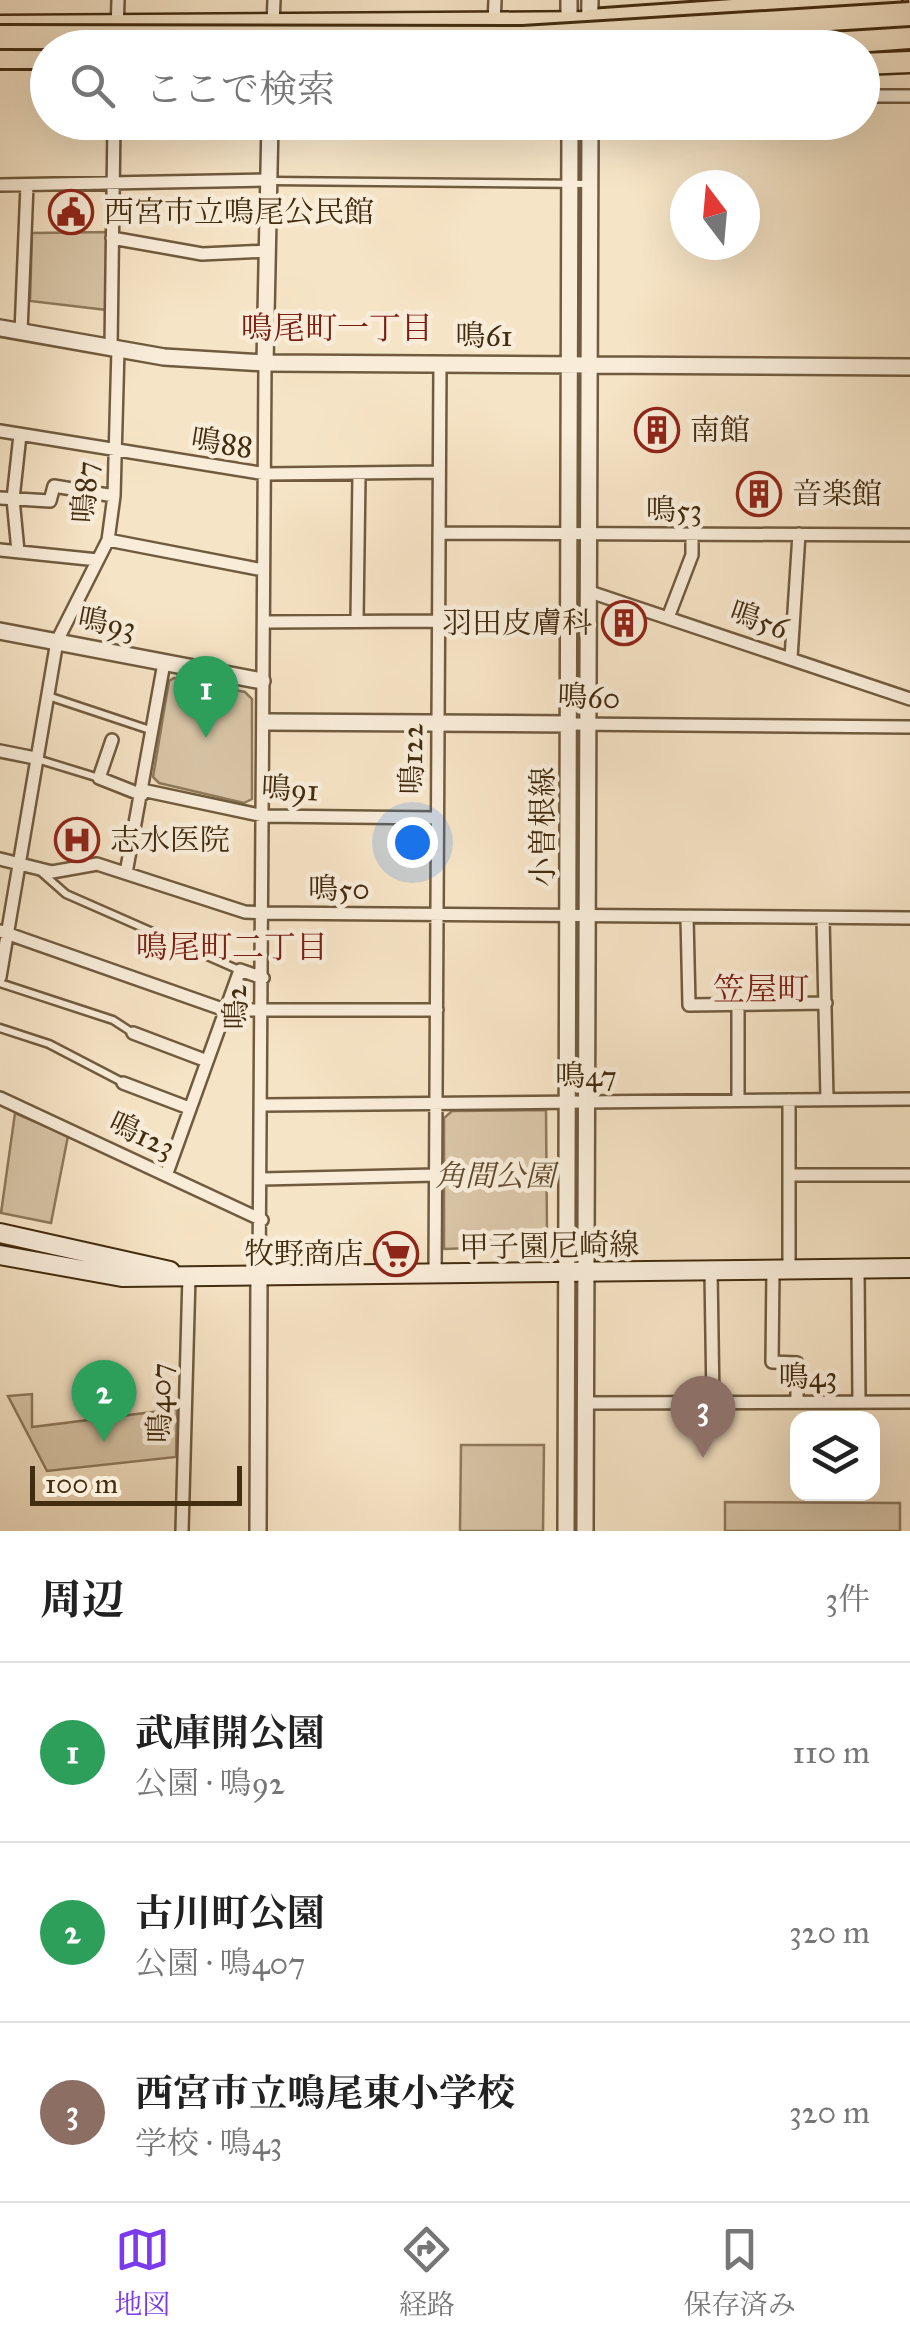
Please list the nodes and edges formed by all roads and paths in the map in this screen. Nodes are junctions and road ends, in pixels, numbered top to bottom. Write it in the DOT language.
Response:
graph roads {
  1 [pos="118,0"];
  2 [pos="274,0"];
  3 [pos="496,0"];
  4 [pos="763,0"];
  5 [pos="890,0"];
  6 [pos="579,11"];
  7 [pos="910,14"];
  8 [pos="494,24"];
  9 [pos="273,25"];
  10 [pos="0,26"];
  11 [pos="116,26"];
  12 [pos="116,30"];
  13 [pos="273,30"];
  14 [pos="652,30"];
  15 [pos="841,30"];
  16 [pos="880,33"];
  17 [pos="910,35"];
  18 [pos="0,37"];
  19 [pos="30,37"];
  20 [pos="880,38"];
  21 [pos="0,57"];
  22 [pos="30,57"];
  23 [pos="910,62"];
  24 [pos="880,63"];
  25 [pos="0,68"];
  26 [pos="30,68"];
  27 [pos="880,96"];
  28 [pos="910,96"];
  29 [pos="113,140"];
  30 [pos="270,140"];
  31 [pos="570,140"];
  32 [pos="590,140"];
  33 [pos="269,180"];
  34 [pos="112,182"];
  35 [pos="571,184"];
  36 [pos="590,184"];
  37 [pos="0,185"];
  38 [pos="27,185"];
  39 [pos="112,238"];
  40 [pos="268,251"];
  41 [pos="0,328"];
  42 [pos="20,332"];
  43 [pos="114,349"];
  44 [pos="265,363"];
  45 [pos="440,363"];
  46 [pos="571,364"];
  47 [pos="592,364"];
  48 [pos="910,367"];
  49 [pos="0,431"];
  50 [pos="20,435"];
  51 [pos="112,452"];
  52 [pos="439,472"];
  53 [pos="266,474"];
  54 [pos="359,475"];
  55 [pos="114,496"];
  56 [pos="6,498"];
  57 [pos="439,533"];
  58 [pos="572,534"];
  59 [pos="799,534"];
  60 [pos="590,535"];
  61 [pos="692,535"];
  62 [pos="910,535"];
  63 [pos="108,540"];
  64 [pos="0,550"];
  65 [pos="18,550"];
  66 [pos="98,560"];
  67 [pos="263,570"];
  68 [pos="590,592"];
  69 [pos="670,616"];
  70 [pos="357,620"];
  71 [pos="438,621"];
  72 [pos="265,622"];
  73 [pos="0,631"];
  74 [pos="57,641"];
  75 [pos="791,658"];
  76 [pos="164,663"];
  77 [pos="262,680"];
  78 [pos="47,695"];
  79 [pos="910,699"];
  80 [pos="266,722"];
  81 [pos="438,722"];
  82 [pos="571,724"];
  83 [pos="589,726"];
  84 [pos="910,727"];
  85 [pos="152,730"];
  86 [pos="112,740"];
  87 [pos="0,752"];
  88 [pos="36,758"];
  89 [pos="99,778"];
  90 [pos="142,792"];
  91 [pos="264,816"];
  92 [pos="436,818"];
  93 [pos="0,860"];
  94 [pos="16,866"];
  95 [pos="38,869"];
  96 [pos="126,873"];
  97 [pos="264,913"];
  98 [pos="437,914"];
  99 [pos="579,916"];
  100 [pos="687,917"];
  101 [pos="823,918"];
  102 [pos="910,918"];
  103 [pos="3,932"];
  104 [pos="240,970"];
  105 [pos="264,978"];
  106 [pos="0,980"];
  107 [pos="738,1004"];
  108 [pos="826,1004"];
  109 [pos="225,1010"];
  110 [pos="436,1010"];
  111 [pos="264,1011"];
  112 [pos="0,1028"];
  113 [pos="133,1033"];
  114 [pos="207,1060"];
  115 [pos="123,1082"];
  116 [pos="0,1098"];
  117 [pos="827,1099"];
  118 [pos="910,1099"];
  119 [pos="738,1100"];
  120 [pos="789,1100"];
  121 [pos="436,1102"];
  122 [pos="567,1102"];
  123 [pos="588,1102"];
  124 [pos="263,1105"];
  125 [pos="189,1108"];
  126 [pos="167,1174"];
  127 [pos="436,1175"];
  128 [pos="789,1175"];
  129 [pos="910,1175"];
  130 [pos="262,1178"];
  131 [pos="262,1220"];
  132 [pos="0,1233"];
  133 [pos="0,1254"];
  134 [pos="910,1268"];
  135 [pos="858,1269"];
  136 [pos="781,1270"];
  137 [pos="711,1271"];
  138 [pos="586,1274"];
  139 [pos="259,1275"];
  140 [pos="565,1275"];
  141 [pos="188,1276"];
  142 [pos="434,1276"];
  143 [pos="585,1402"];
  144 [pos="712,1402"];
  145 [pos="797,1402"];
  146 [pos="859,1402"];
  147 [pos="910,1402"];
  148 [pos="182,1531"];
  149 [pos="258,1531"];
  150 [pos="566,1531"];
  151 [pos="584,1531"];
  1 -- 11 [label="street"];
  2 -- 9 [label="street"];
  3 -- 8 [label="street"];
  4 -- 6 [label="street"];
  5 -- 6 [label="highway"];
  6 -- 8 [label="highway"];
  6 -- 15 [label="highway"];
  7 -- 14 [label="highway, bridge"];
  8 -- 9 [label="highway"];
  9 -- 11 [label="highway"];
  9 -- 13 [label="street"];
  10 -- 11 [label="highway"];
  11 -- 12 [label="street"];
  16 -- 17 [label="highway"];
  17 -- 20 [label="highway"];
  18 -- 19 [label="highway, bridge"];
  21 -- 22 [label="highway"];
  23 -- 24 [label="highway"];
  25 -- 26 [label="highway"];
  27 -- 28 [label="street"];
  29 -- 34 [label="street, 鳴87"];
  30 -- 33 [label="street, 鳴2"];
  31 -- 35 [label="street, 小曽根線"];
  32 -- 36 [label="street, 小曽根線"];
  33 -- 34 [label="street"];
  33 -- 35 [label="lane"];
  33 -- 40 [label="street, 鳴2"];
  34 -- 38 [label="street"];
  34 -- 39 [label="street, 鳴87"];
  35 -- 36 [label="lane"];
  35 -- 46 [label="street, 小曽根線"];
  36 -- 47 [label="street, 小曽根線"];
  37 -- 38 [label="street"];
  38 -- 42 [label="street"];
  39 -- 40 [label="street"];
  39 -- 43 [label="street, 鳴87"];
  40 -- 44 [label="street, 鳴2"];
  41 -- 42 [label="street, 鳴61"];
  42 -- 43 [label="street, 鳴61"];
  43 -- 44 [label="street, 鳴61"];
  43 -- 51 [label="street, 鳴87"];
  44 -- 45 [label="street, 鳴61"];
  44 -- 53 [label="street, 鳴2"];
  45 -- 46 [label="street, 鳴61"];
  45 -- 52 [label="street, 鳴122"];
  46 -- 47 [label="street, 鳴61"];
  46 -- 58 [label="street, 小曽根線"];
  47 -- 48 [label="street, 鳴61"];
  47 -- 60 [label="street, 小曽根線"];
  49 -- 50 [label="street, 鳴88"];
  50 -- 51 [label="street, 鳴88"];
  50 -- 56 [label="street"];
  51 -- 53 [label="street, 鳴88"];
  51 -- 55 [label="street, 鳴87"];
  52 -- 54 [label="street, 鳴88"];
  52 -- 57 [label="street, 鳴122"];
  53 -- 54 [label="street, 鳴88"];
  53 -- 67 [label="street, 鳴2"];
  54 -- 70 [label="street"];
  55 -- 56 [label="street"];
  55 -- 63 [label="street, 鳴87"];
  56 -- 65 [label="street"];
  57 -- 58 [label="street, 鳴53"];
  57 -- 71 [label="street, 鳴122"];
  58 -- 60 [label="street, 鳴53"];
  58 -- 82 [label="street, 小曽根線"];
  59 -- 61 [label="street, 鳴53"];
  59 -- 62 [label="street, 鳴53"];
  59 -- 75 [label="street"];
  60 -- 61 [label="street, 鳴53"];
  60 -- 68 [label="street, 小曽根線"];
  61 -- 69 [label="street"];
  63 -- 66 [label="street"];
  63 -- 67 [label="street, 鳴87"];
  64 -- 65 [label="street"];
  65 -- 66 [label="street"];
  66 -- 74 [label="street"];
  67 -- 72 [label="street, 鳴2"];
  68 -- 69 [label="street, 鳴56"];
  68 -- 83 [label="street, 小曽根線"];
  69 -- 75 [label="street, 鳴56"];
  70 -- 71 [label="street"];
  70 -- 72 [label="street"];
  71 -- 81 [label="street, 鳴122"];
  72 -- 77 [label="street, 鳴2"];
  73 -- 74 [label="street, 鳴93"];
  74 -- 76 [label="street, 鳴93"];
  74 -- 78 [label="street"];
  75 -- 79 [label="street, 鳴56"];
  76 -- 77 [label="street, 鳴93"];
  76 -- 85 [label="street"];
  77 -- 80 [label="street, 鳴2"];
  78 -- 85 [label="lane"];
  78 -- 88 [label="street"];
  80 -- 81 [label="street, 鳴60"];
  80 -- 91 [label="street, 鳴2"];
  81 -- 82 [label="street, 鳴60"];
  81 -- 92 [label="street, 鳴122"];
  82 -- 83 [label="street, 鳴60"];
  82 -- 99 [label="street, 小曽根線"];
  83 -- 84 [label="street, 鳴60"];
  83 -- 99 [label="street, 小曽根線"];
  85 -- 90 [label="street"];
  86 -- 89 [label="street"];
  87 -- 88 [label="street"];
  88 -- 89 [label="lane"];
  88 -- 94 [label="street"];
  89 -- 90 [label="street, 鳴91"];
  90 -- 91 [label="street, 鳴91"];
  90 -- 96 [label="street"];
  91 -- 92 [label="street, 鳴91"];
  91 -- 97 [label="street, 鳴2"];
  92 -- 98 [label="street, 鳴122"];
  93 -- 94 [label="street, 鳴50"];
  94 -- 95 [label="street, 鳴50"];
  94 -- 103 [label="street"];
  95 -- 96 [label="street, 鳴50"];
  95 -- 104 [label="lane"];
  96 -- 97 [label="street, 鳴50"];
  97 -- 98 [label="street, 鳴50"];
  97 -- 105 [label="street, 鳴2"];
  98 -- 99 [label="street, 鳴50"];
  98 -- 110 [label="street, 鳴122"];
  99 -- 100 [label="street, 鳴50"];
  99 -- 122 [label="street, 小曽根線"];
  99 -- 123 [label="street, 小曽根線"];
  100 -- 101 [label="street, 鳴50"];
  100 -- 107 [label="street"];
  101 -- 102 [label="street, 鳴50"];
  101 -- 108 [label="street"];
  103 -- 106 [label="street"];
  103 -- 109 [label="street"];
  104 -- 105 [label="street"];
  104 -- 109 [label="street"];
  105 -- 111 [label="street, 鳴2"];
  106 -- 113 [label="lane"];
  107 -- 108 [label="street"];
  107 -- 119 [label="street"];
  108 -- 117 [label="street"];
  109 -- 111 [label="street"];
  109 -- 114 [label="street"];
  110 -- 111 [label="street"];
  110 -- 121 [label="street, 鳴122"];
  111 -- 124 [label="street, 鳴2"];
  112 -- 115 [label="lane"];
  113 -- 114 [label="street"];
  114 -- 125 [label="street"];
  115 -- 125 [label="street"];
  116 -- 126 [label="street, 鳴123"];
  117 -- 118 [label="street, 鳴47"];
  117 -- 120 [label="street, 鳴47"];
  119 -- 120 [label="street, 鳴47"];
  119 -- 123 [label="street, 鳴47"];
  120 -- 128 [label="street"];
  121 -- 122 [label="street, 鳴47"];
  121 -- 124 [label="street, 鳴47"];
  121 -- 127 [label="street, 鳴122"];
  122 -- 123 [label="street, 鳴47"];
  122 -- 140 [label="street, 小曽根線"];
  123 -- 138 [label="street, 小曽根線"];
  124 -- 130 [label="street, 鳴2"];
  125 -- 126 [label="street"];
  126 -- 131 [label="street, 鳴123"];
  127 -- 130 [label="street"];
  127 -- 142 [label="street, 鳴122"];
  128 -- 129 [label="street"];
  128 -- 136 [label="street"];
  130 -- 131 [label="street, 鳴2"];
  131 -- 139 [label="street, 鳴2"];
  132 -- 141 [label="main road, 甲子園尼崎線"];
  133 -- 141 [label="main road, 甲子園尼崎線"];
  134 -- 135 [label="main road, 甲子園尼崎線"];
  135 -- 136 [label="main road, 甲子園尼崎線"];
  135 -- 146 [label="street"];
  136 -- 137 [label="main road, 甲子園尼崎線"];
  136 -- 145 [label="street"];
  137 -- 138 [label="main road, 甲子園尼崎線"];
  137 -- 144 [label="street"];
  138 -- 140 [label="main road, 甲子園尼崎線"];
  138 -- 143 [label="street, 小曽根線"];
  139 -- 141 [label="main road, 甲子園尼崎線"];
  139 -- 142 [label="main road, 甲子園尼崎線"];
  139 -- 149 [label="street, 鳴2"];
  140 -- 142 [label="main road, 甲子園尼崎線"];
  140 -- 150 [label="street, 小曽根線"];
  141 -- 148 [label="street, 鳴407"];
  143 -- 144 [label="street, 鳴43"];
  143 -- 151 [label="street, 小曽根線"];
  144 -- 145 [label="street, 鳴43"];
  145 -- 146 [label="street, 鳴43"];
  146 -- 147 [label="street, 鳴43"];
}
